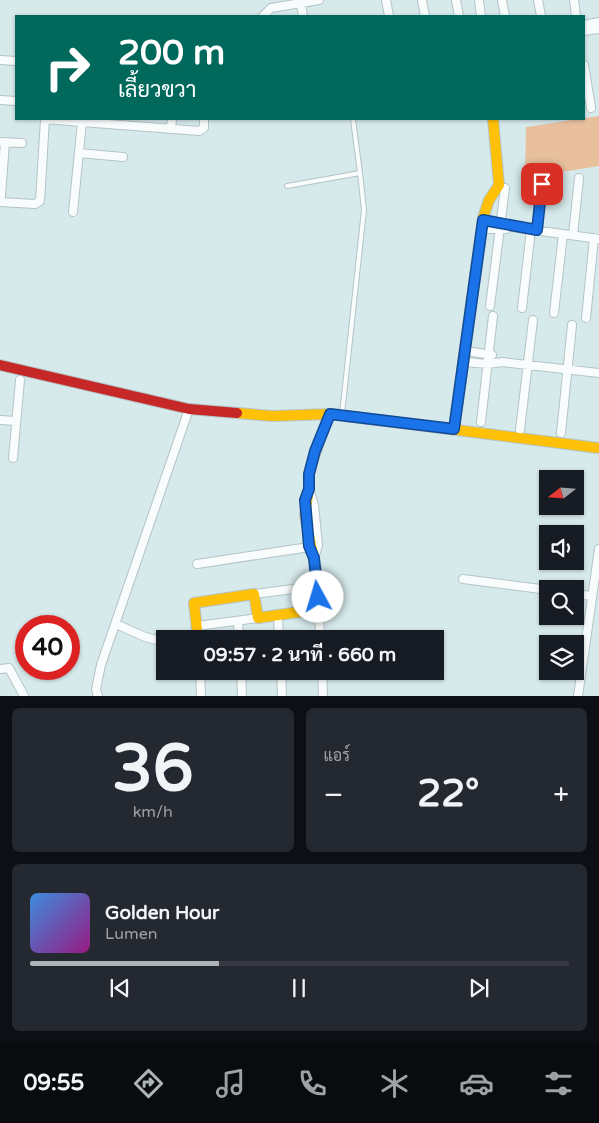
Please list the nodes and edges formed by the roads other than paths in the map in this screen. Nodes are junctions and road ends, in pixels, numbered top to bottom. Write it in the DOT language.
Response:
graph roads {
  1 [pos="319,0"];
  2 [pos="386,0"];
  3 [pos="422,0"];
  4 [pos="456,0"];
  5 [pos="479,0"];
  6 [pos="502,0"];
  7 [pos="538,0"];
  8 [pos="574,0"];
  9 [pos="301,1"];
  10 [pos="264,15"];
  11 [pos="303,15"];
  12 [pos="389,15"];
  13 [pos="425,15"];
  14 [pos="459,15"];
  15 [pos="481,15"];
  16 [pos="504,15"];
  17 [pos="541,15"];
  18 [pos="576,15"];
  19 [pos="599,22"];
  20 [pos="585,25"];
  21 [pos="599,29"];
  22 [pos="585,31"];
  23 [pos="0,60"];
  24 [pos="15,61"];
  25 [pos="585,71"];
  26 [pos="0,100"];
  27 [pos="15,101"];
  28 [pos="591,108"];
  29 [pos="45,120"];
  30 [pos="62,120"];
  31 [pos="172,120"];
  32 [pos="204,120"];
  33 [pos="353,120"];
  34 [pos="493,120"];
  35 [pos="78,121"];
  36 [pos="109,121"];
  37 [pos="140,122"];
  38 [pos="171,129"];
  39 [pos="3,142"];
  40 [pos="22,143"];
  41 [pos="79,153"];
  42 [pos="123,157"];
  43 [pos="360,173"];
  44 [pos="579,178"];
  45 [pos="542,184"];
  46 [pos="287,186"];
  47 [pos="505,188"];
  48 [pos="1,196"];
  49 [pos="0,202"];
  50 [pos="73,212"];
  51 [pos="482,224"];
  52 [pos="501,226"];
  53 [pos="534,230"];
  54 [pos="562,234"];
  55 [pos="573,235"];
  56 [pos="596,238"];
  57 [pos="490,306"];
  58 [pos="522,308"];
  59 [pos="554,313"];
  60 [pos="493,316"];
  61 [pos="586,318"];
  62 [pos="533,320"];
  63 [pos="572,325"];
  64 [pos="466,351"];
  65 [pos="489,354"];
  66 [pos="464,362"];
  67 [pos="502,362"];
  68 [pos="488,364"];
  69 [pos="0,365"];
  70 [pos="527,365"];
  71 [pos="567,370"];
  72 [pos="599,373"];
  73 [pos="20,380"];
  74 [pos="189,409"];
  75 [pos="330,414"];
  76 [pos="342,416"];
  77 [pos="0,420"];
  78 [pos="16,422"];
  79 [pos="481,422"];
  80 [pos="454,429"];
  81 [pos="520,430"];
  82 [pos="561,433"];
  83 [pos="599,448"];
  84 [pos="13,458"];
  85 [pos="309,489"];
  86 [pos="313,546"];
  87 [pos="599,549"];
  88 [pos="197,564"];
  89 [pos="463,579"];
  90 [pos="317,586"];
  91 [pos="539,589"];
  92 [pos="254,594"];
  93 [pos="584,595"];
  94 [pos="592,596"];
  95 [pos="319,609"];
  96 [pos="278,615"];
  97 [pos="258,618"];
  98 [pos="238,621"];
  99 [pos="116,624"];
  100 [pos="197,626"];
  101 [pos="197,630"];
  102 [pos="238,630"];
  103 [pos="279,630"];
  104 [pos="320,630"];
  105 [pos="156,640"];
  106 [pos="0,669"];
  107 [pos="200,680"];
  108 [pos="241,680"];
  109 [pos="281,680"];
  110 [pos="322,680"];
  111 [pos="24,696"];
  112 [pos="98,696"];
  113 [pos="201,696"];
  114 [pos="242,696"];
  115 [pos="282,696"];
  116 [pos="323,696"];
  117 [pos="578,696"];
  1 -- 9 [label="street"];
  2 -- 12 [label="street"];
  3 -- 13 [label="street"];
  4 -- 14 [label="street"];
  5 -- 15 [label="street"];
  6 -- 16 [label="street"];
  7 -- 17 [label="street"];
  8 -- 18 [label="street"];
  9 -- 10 [label="street"];
  9 -- 11 [label="street"];
  19 -- 20 [label="street"];
  21 -- 22 [label="street"];
  23 -- 24 [label="street"];
  25 -- 28 [label="street"];
  26 -- 27 [label="street"];
  29 -- 49 [label="street"];
  30 -- 35 [label="street"];
  31 -- 38 [label="street"];
  32 -- 38 [label="street"];
  33 -- 43 [label="lane"];
  34 -- 51 [label="street"];
  35 -- 36 [label="street"];
  35 -- 41 [label="street"];
  36 -- 37 [label="street"];
  37 -- 38 [label="street"];
  39 -- 40 [label="street"];
  39 -- 48 [label="street"];
  41 -- 42 [label="street"];
  41 -- 50 [label="street"];
  43 -- 46 [label="lane"];
  43 -- 76 [label="lane"];
  44 -- 55 [label="street"];
  45 -- 53 [label="street"];
  47 -- 52 [label="street"];
  51 -- 52 [label="street"];
  51 -- 64 [label="street"];
  52 -- 53 [label="street"];
  52 -- 57 [label="street"];
  53 -- 54 [label="street"];
  53 -- 58 [label="street"];
  54 -- 55 [label="street"];
  54 -- 59 [label="street"];
  55 -- 56 [label="street"];
  56 -- 61 [label="street"];
  60 -- 65 [label="street"];
  62 -- 70 [label="street"];
  63 -- 71 [label="street"];
  64 -- 65 [label="street"];
  64 -- 66 [label="street"];
  65 -- 67 [label="street"];
  65 -- 68 [label="street"];
  66 -- 68 [label="street"];
  66 -- 80 [label="street"];
  67 -- 68 [label="street"];
  67 -- 70 [label="street"];
  68 -- 79 [label="street"];
  69 -- 74 [label="street"];
  70 -- 71 [label="street"];
  70 -- 81 [label="street"];
  71 -- 72 [label="street"];
  71 -- 82 [label="street"];
  73 -- 78 [label="street"];
  74 -- 75 [label="street"];
  74 -- 99 [label="street"];
  75 -- 76 [label="street"];
  75 -- 85 [label="street"];
  76 -- 80 [label="street"];
  77 -- 78 [label="street"];
  78 -- 84 [label="street"];
  80 -- 83 [label="street"];
  85 -- 86 [label="street"];
  86 -- 88 [label="street"];
  86 -- 90 [label="street"];
  87 -- 94 [label="street"];
  89 -- 91 [label="street"];
  90 -- 92 [label="street"];
  90 -- 95 [label="street"];
  92 -- 97 [label="street"];
  92 -- 100 [label="street"];
  93 -- 94 [label="street"];
  94 -- 117 [label="street"];
  95 -- 96 [label="street"];
  95 -- 104 [label="street"];
  96 -- 97 [label="street"];
  96 -- 103 [label="street"];
  97 -- 98 [label="street"];
  98 -- 100 [label="street"];
  98 -- 102 [label="street"];
  99 -- 105 [label="street"];
  99 -- 112 [label="street"];
  100 -- 101 [label="street"];
  106 -- 111 [label="street"];
  107 -- 113 [label="street"];
  108 -- 114 [label="street"];
  109 -- 115 [label="street"];
  110 -- 116 [label="street"];
}
